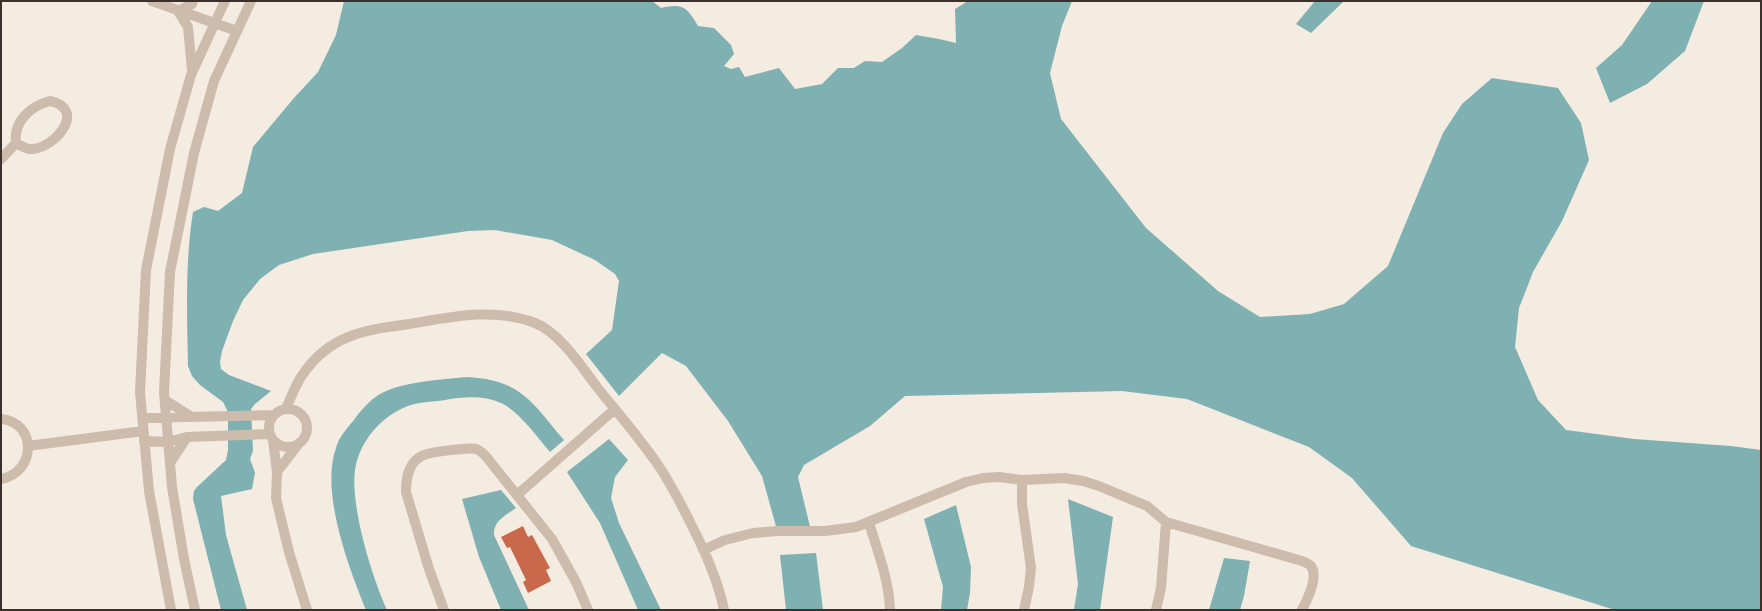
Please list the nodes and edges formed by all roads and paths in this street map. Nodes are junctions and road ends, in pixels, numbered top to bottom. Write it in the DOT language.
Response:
graph roads {
  1 [pos="152,1"];
  2 [pos="193,1"];
  3 [pos="225,1"];
  4 [pos="251,1"];
  5 [pos="178,11"];
  6 [pos="214,24"];
  7 [pos="237,31"];
  8 [pos="192,73"];
  9 [pos="16,143"];
  10 [pos="1,159"];
  11 [pos="295,391"];
  12 [pos="165,400"];
  13 [pos="286,408"];
  14 [pos="615,409"];
  15 [pos="274,415"];
  16 [pos="190,416"];
  17 [pos="304,416"];
  18 [pos="166,417"];
  19 [pos="142,418"];
  20 [pos="1,419"];
  21 [pos="144,436"];
  22 [pos="188,437"];
  23 [pos="272,437"];
  24 [pos="168,442"];
  25 [pos="28,446"];
  26 [pos="298,446"];
  27 [pos="170,464"];
  28 [pos="278,472"];
  29 [pos="1,479"];
  30 [pos="1022,480"];
  31 [pos="1,487"];
  32 [pos="517,495"];
  33 [pos="1166,522"];
  34 [pos="869,523"];
  35 [pos="703,550"];
  36 [pos="171,610"];
  37 [pos="195,610"];
  38 [pos="307,610"];
  39 [pos="444,610"];
  40 [pos="588,610"];
  41 [pos="724,610"];
  42 [pos="890,610"];
  43 [pos="1024,610"];
  44 [pos="1156,610"];
  45 [pos="1302,610"];
  1 -- 5 [label="street"];
  2 -- 5 [label="street"];
  3 -- 6 [label="street"];
  4 -- 7 [label="street"];
  5 -- 6 [label="street"];
  5 -- 8 [label="street"];
  6 -- 7 [label="street"];
  6 -- 8 [label="street"];
  7 -- 12 [label="street"];
  8 -- 19 [label="street"];
  9 -- 9 [label="street"];
  9 -- 10 [label="street"];
  11 -- 13 [label="street"];
  11 -- 14 [label="street"];
  11 -- 17 [label="street"];
  12 -- 16 [label="street"];
  12 -- 18 [label="street"];
  13 -- 15 [label="street"];
  13 -- 17 [label="street"];
  14 -- 32 [label="street"];
  14 -- 35 [label="street"];
  15 -- 16 [label="street"];
  15 -- 23 [label="street"];
  16 -- 18 [label="street"];
  17 -- 26 [label="street"];
  18 -- 19 [label="street"];
  18 -- 24 [label="street"];
  19 -- 21 [label="street"];
  20 -- 25 [label="street"];
  21 -- 24 [label="street"];
  21 -- 25 [label="street"];
  21 -- 36 [label="street"];
  22 -- 23 [label="street"];
  22 -- 24 [label="street"];
  22 -- 27 [label="street"];
  23 -- 26 [label="street"];
  23 -- 28 [label="street"];
  24 -- 27 [label="street"];
  25 -- 29 [label="street"];
  26 -- 28 [label="street"];
  27 -- 37 [label="street"];
  28 -- 38 [label="street"];
  29 -- 31 [label="street"];
  30 -- 33 [label="street"];
  30 -- 34 [label="street"];
  30 -- 43 [label="street"];
  32 -- 39 [label="street"];
  32 -- 40 [label="street"];
  33 -- 44 [label="street"];
  33 -- 45 [label="street"];
  34 -- 35 [label="street"];
  34 -- 42 [label="street"];
  35 -- 41 [label="street"];
}
